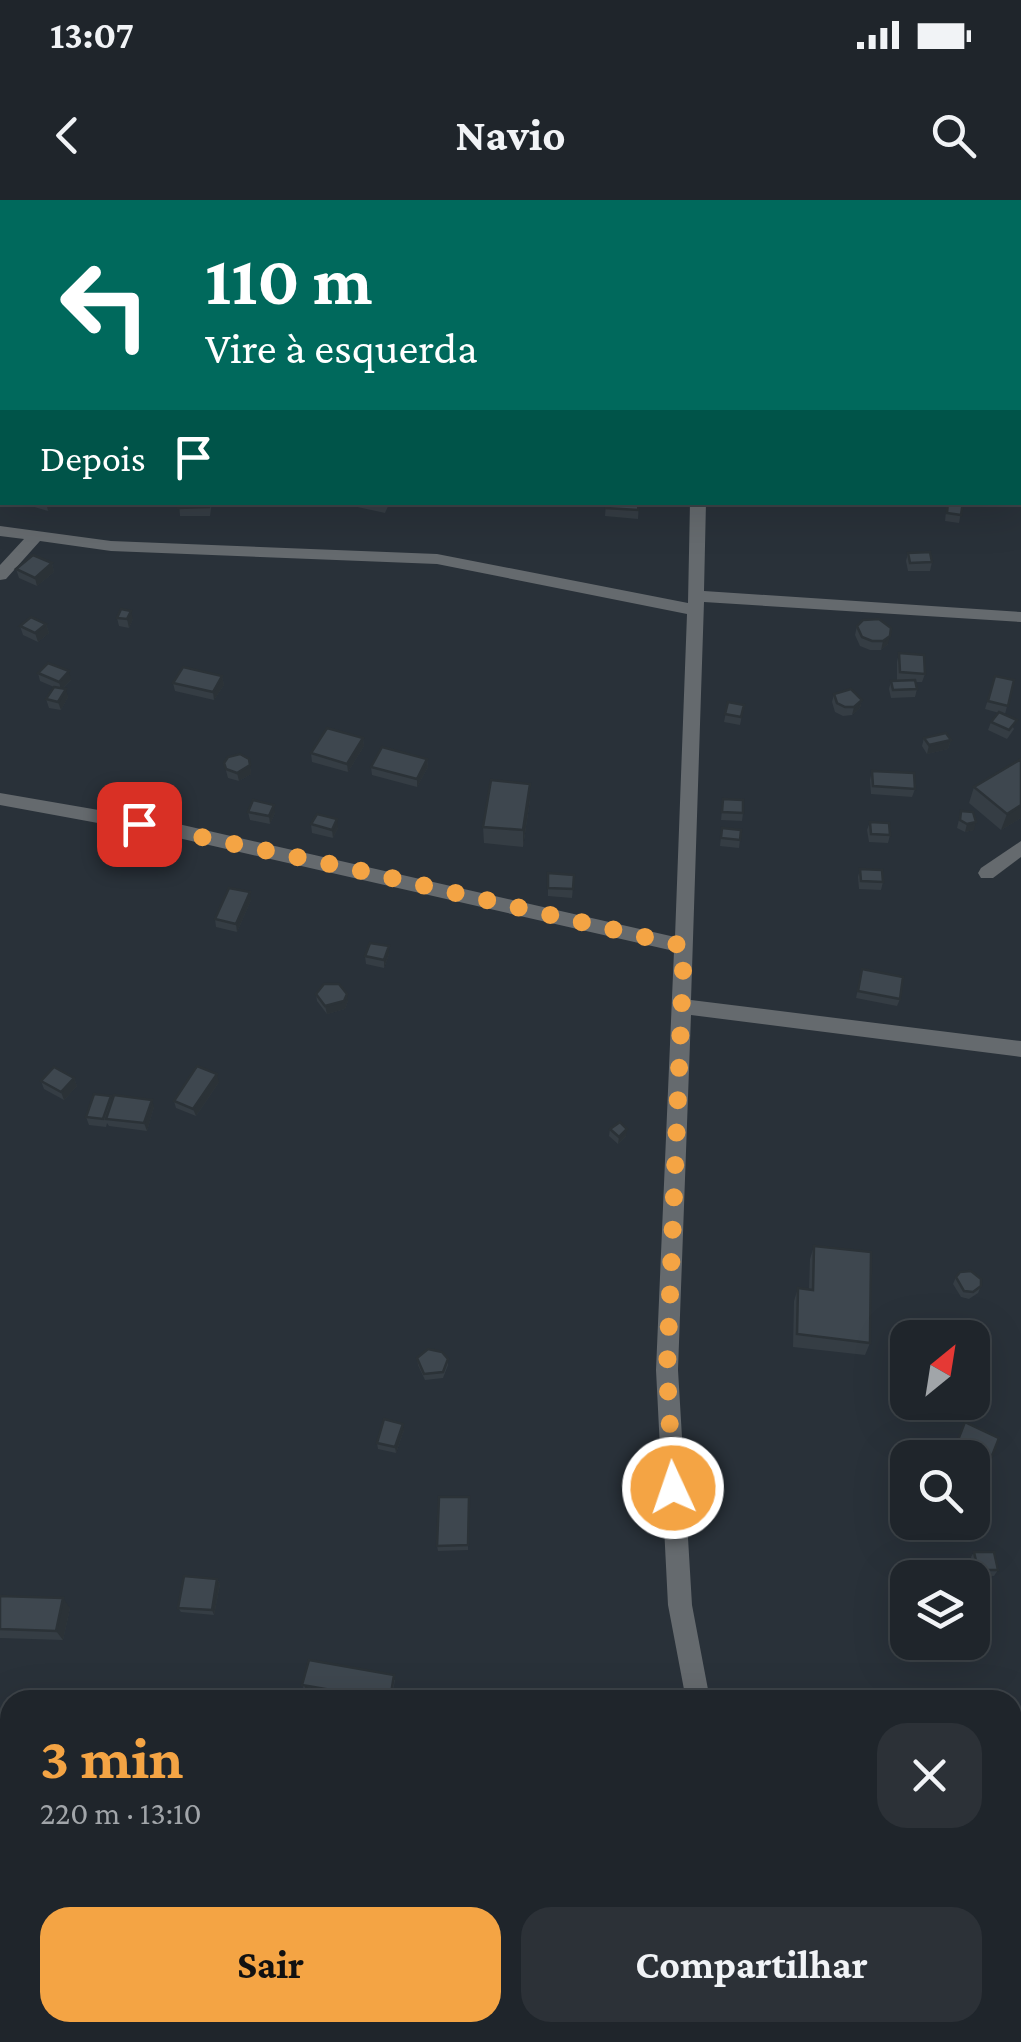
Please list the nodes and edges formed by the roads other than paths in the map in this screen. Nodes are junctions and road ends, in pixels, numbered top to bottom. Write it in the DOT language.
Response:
graph roads {
  1 [pos="698,505"];
  2 [pos="0,531"];
  3 [pos="36,536"];
  4 [pos="0,574"];
  5 [pos="696,603"];
  6 [pos="1021,617"];
  7 [pos="0,799"];
  8 [pos="1021,848"];
  9 [pos="987,873"];
  10 [pos="684,946"];
  11 [pos="681,1006"];
  12 [pos="1021,1049"];
  13 [pos="695,1690"];
  1 -- 5 [label="street"];
  2 -- 3 [label="street"];
  3 -- 4 [label="street"];
  3 -- 5 [label="street"];
  5 -- 6 [label="street"];
  5 -- 10 [label="street"];
  7 -- 10 [label="street"];
  8 -- 9 [label="street"];
  10 -- 11 [label="street"];
  11 -- 12 [label="street"];
  11 -- 13 [label="street"];
}
